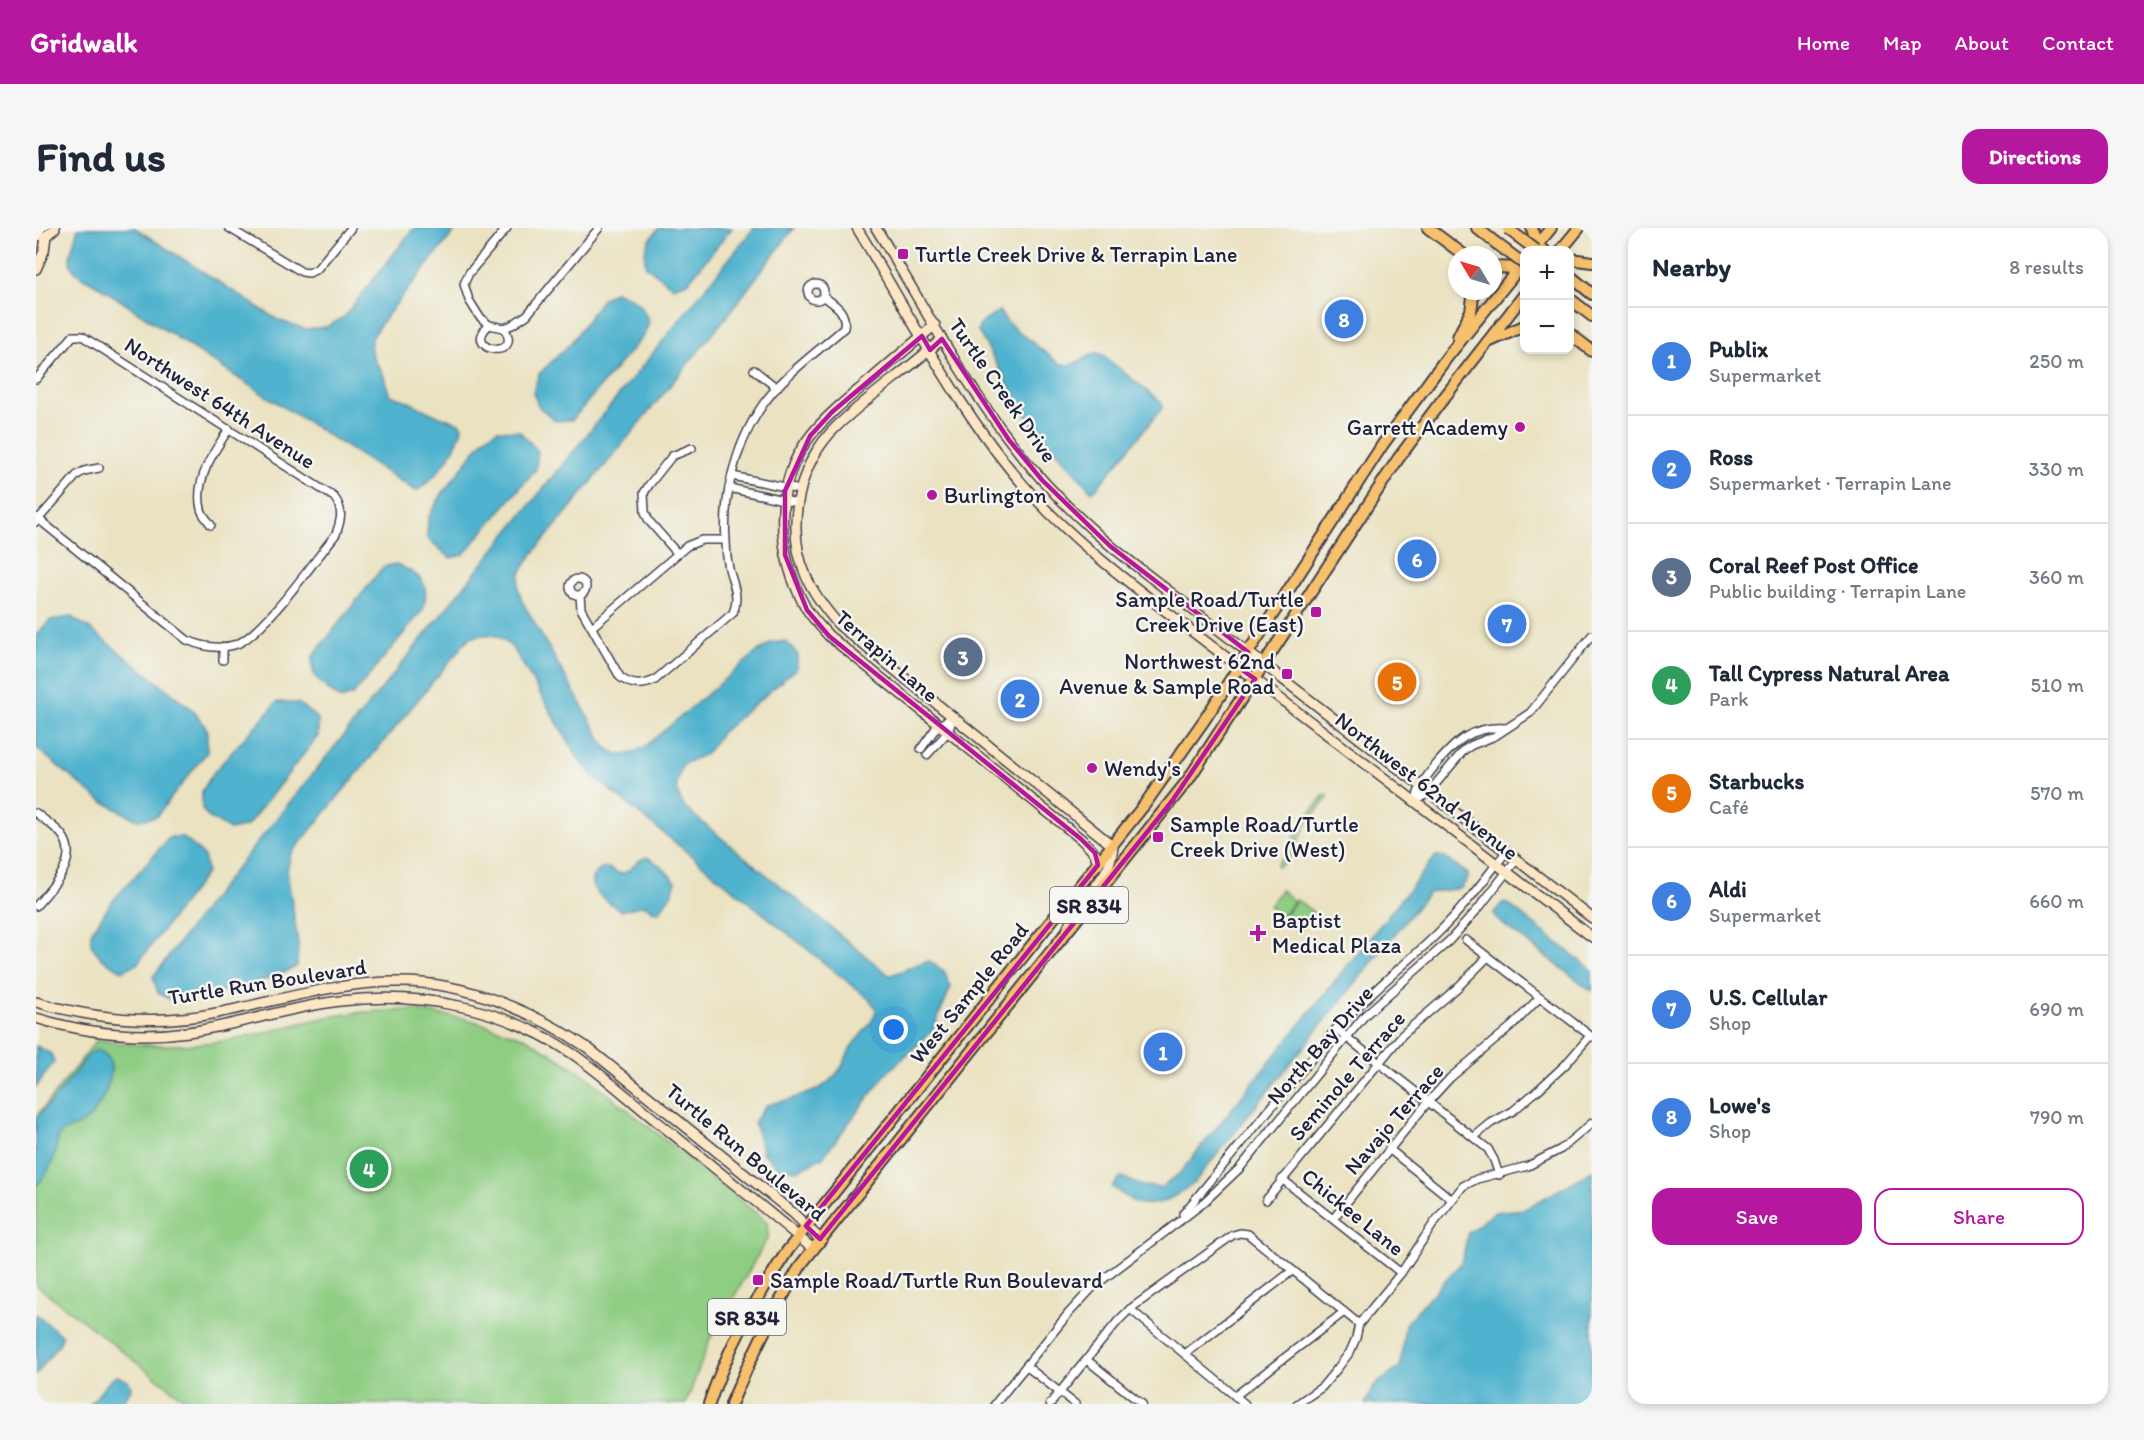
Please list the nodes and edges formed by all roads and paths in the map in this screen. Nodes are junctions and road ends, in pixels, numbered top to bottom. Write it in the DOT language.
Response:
graph roads {
  1 [pos="55,228"];
  2 [pos="351,228"];
  3 [pos="507,228"];
  4 [pos="598,228"];
  5 [pos="857,228"];
  6 [pos="876,228"];
  7 [pos="1428,228"];
  8 [pos="1477,228"];
  9 [pos="1532,228"];
  10 [pos="1551,228"];
  11 [pos="1579,228"];
  12 [pos="234,229"];
  13 [pos="1507,229"];
  14 [pos="41,236"];
  15 [pos="1452,246"];
  16 [pos="1533,246"];
  17 [pos="1537,246"];
  18 [pos="1540,246"];
  19 [pos="1564,246"];
  20 [pos="1574,260"];
  21 [pos="1592,262"];
  22 [pos="1520,263"];
  23 [pos="1520,266"];
  24 [pos="1502,267"];
  25 [pos="36,269"];
  26 [pos="1520,270"];
  27 [pos="1574,279"];
  28 [pos="1592,294"];
  29 [pos="823,296"];
  30 [pos="1473,300"];
  31 [pos="1520,300"];
  32 [pos="1572,300"];
  33 [pos="1592,316"];
  34 [pos="935,325"];
  35 [pos="489,326"];
  36 [pos="504,327"];
  37 [pos="1520,328"];
  38 [pos="922,336"];
  39 [pos="1574,338"];
  40 [pos="942,339"];
  41 [pos="1485,344"];
  42 [pos="930,350"];
  43 [pos="1592,351"];
  44 [pos="1448,356"];
  45 [pos="754,370"];
  46 [pos="36,379"];
  47 [pos="777,388"];
  48 [pos="857,391"];
  49 [pos="835,428"];
  50 [pos="229,429"];
  51 [pos="692,448"];
  52 [pos="1017,450"];
  53 [pos="996,451"];
  54 [pos="99,468"];
  55 [pos="732,476"];
  56 [pos="786,487"];
  57 [pos="729,488"];
  58 [pos="800,490"];
  59 [pos="784,500"];
  60 [pos="797,503"];
  61 [pos="37,520"];
  62 [pos="211,525"];
  63 [pos="1092,529"];
  64 [pos="725,540"];
  65 [pos="1081,543"];
  66 [pos="677,553"];
  67 [pos="580,595"];
  68 [pos="592,627"];
  69 [pos="1592,635"];
  70 [pos="223,647"];
  71 [pos="1248,652"];
  72 [pos="223,660"];
  73 [pos="1265,664"];
  74 [pos="1239,667"];
  75 [pos="1255,679"];
  76 [pos="953,718"];
  77 [pos="938,725"];
  78 [pos="1506,728"];
  79 [pos="948,732"];
  80 [pos="1419,786"];
  81 [pos="1428,793"];
  82 [pos="1415,802"];
  83 [pos="36,813"];
  84 [pos="1113,846"];
  85 [pos="1506,852"];
  86 [pos="1516,860"];
  87 [pos="1496,864"];
  88 [pos="1098,865"];
  89 [pos="1507,872"];
  90 [pos="36,906"];
  91 [pos="1592,918"];
  92 [pos="1067,933"];
  93 [pos="1592,937"];
  94 [pos="1466,939"];
  95 [pos="1429,941"];
  96 [pos="1438,950"];
  97 [pos="1488,957"];
  98 [pos="1539,998"];
  99 [pos="36,1002"];
  100 [pos="977,1014"];
  101 [pos="36,1018"];
  102 [pos="1336,1029"];
  103 [pos="1347,1036"];
  104 [pos="1591,1037"];
  105 [pos="977,1044"];
  106 [pos="1378,1062"];
  107 [pos="1428,1102"];
  108 [pos="1592,1123"];
  109 [pos="1474,1137"];
  110 [pos="1389,1149"];
  111 [pos="1499,1174"];
  112 [pos="1282,1179"];
  113 [pos="1451,1199"];
  114 [pos="1266,1200"];
  115 [pos="1333,1219"];
  116 [pos="1173,1225"];
  117 [pos="806,1226"];
  118 [pos="799,1236"];
  119 [pos="820,1239"];
  120 [pos="813,1249"];
  121 [pos="1292,1271"];
  122 [pos="1401,1273"];
  123 [pos="1130,1309"];
  124 [pos="1344,1312"];
  125 [pos="1359,1324"];
  126 [pos="1185,1354"];
  127 [pos="1087,1360"];
  128 [pos="1026,1366"];
  129 [pos="1060,1392"];
  130 [pos="1235,1396"];
  131 [pos="709,1404"];
  132 [pos="731,1404"];
  133 [pos="995,1404"];
  134 [pos="1050,1404"];
  135 [pos="1075,1404"];
  136 [pos="1142,1404"];
  137 [pos="1245,1404"];
  138 [pos="1297,1404"];
  1 -- 14 [label="street"];
  2 -- 12 [label="street"];
  3 -- 35 [label="street"];
  4 -- 36 [label="street"];
  5 -- 38 [label="street, Turtle Creek Drive"];
  6 -- 34 [label="street, Turtle Creek Drive"];
  7 -- 15 [label="main road"];
  8 -- 22 [label="main road, bridge"];
  9 -- 17 [label="main road"];
  10 -- 18 [label="main road"];
  11 -- 19 [label="main road"];
  13 -- 16 [label="main road, bridge"];
  14 -- 25 [label="street"];
  20 -- 21 [label="main road"];
  23 -- 24 [label="main road"];
  26 -- 44 [label="main road, West Sample Road / SR 834"];
  27 -- 28 [label="main road"];
  29 -- 47 [label="street"];
  30 -- 44 [label="main road"];
  31 -- 41 [label="main road, West Sample Road / SR 834"];
  32 -- 33 [label="main road"];
  34 -- 38 [label="street, Terrapin Lane"];
  34 -- 40 [label="street, Turtle Creek Drive"];
  35 -- 36 [label="street"];
  35 -- 36 [label="street"];
  37 -- 41 [label="main road"];
  38 -- 42 [label="street, Turtle Creek Drive"];
  38 -- 48 [label="street, Terrapin Lane"];
  39 -- 43 [label="main road"];
  40 -- 42 [label="street, Terrapin Lane"];
  40 -- 52 [label="street, Turtle Creek Drive"];
  41 -- 73 [label="main road, West Sample Road / SR 834"];
  42 -- 49 [label="street, Terrapin Lane"];
  42 -- 53 [label="street, Turtle Creek Drive"];
  44 -- 71 [label="main road, West Sample Road / SR 834"];
  45 -- 47 [label="street"];
  46 -- 50 [label="street, Northwest 64th Avenue"];
  47 -- 55 [label="street"];
  48 -- 49 [label="street"];
  48 -- 56 [label="street, Terrapin Lane"];
  49 -- 58 [label="street, Terrapin Lane"];
  50 -- 62 [label="street"];
  50 -- 70 [label="street, Northwest 64th Avenue"];
  51 -- 66 [label="street"];
  52 -- 53 [label="street"];
  52 -- 63 [label="street, Turtle Creek Drive"];
  53 -- 65 [label="street, Turtle Creek Drive"];
  54 -- 61 [label="street"];
  55 -- 56 [label="street"];
  55 -- 57 [label="street"];
  56 -- 58 [label="street"];
  56 -- 59 [label="street, Terrapin Lane"];
  57 -- 59 [label="street"];
  57 -- 64 [label="street"];
  58 -- 60 [label="street, Terrapin Lane"];
  59 -- 60 [label="street"];
  59 -- 77 [label="street, Terrapin Lane"];
  60 -- 76 [label="street, Terrapin Lane"];
  61 -- 70 [label="street"];
  63 -- 65 [label="street"];
  63 -- 71 [label="street, Turtle Creek Drive"];
  64 -- 66 [label="street"];
  64 -- 68 [label="street"];
  65 -- 74 [label="street, Turtle Creek Drive"];
  66 -- 68 [label="street"];
  67 -- 68 [label="street"];
  69 -- 78 [label="street"];
  70 -- 72 [label="street"];
  71 -- 73 [label="street, Turtle Creek Drive"];
  71 -- 74 [label="main road, West Sample Road / SR 834"];
  73 -- 75 [label="main road, West Sample Road / SR 834"];
  73 -- 80 [label="street, Northwest 62nd Avenue"];
  74 -- 75 [label="street, Northwest 62nd Avenue"];
  74 -- 84 [label="main road, West Sample Road / SR 834"];
  75 -- 82 [label="street, Northwest 62nd Avenue"];
  75 -- 92 [label="main road, West Sample Road / SR 834"];
  76 -- 77 [label="street"];
  76 -- 79 [label="street"];
  76 -- 84 [label="street, Terrapin Lane"];
  77 -- 79 [label="street, Terrapin Lane"];
  77 -- 79 [label="street"];
  78 -- 80 [label="street"];
  78 -- 81 [label="street"];
  79 -- 88 [label="street, Terrapin Lane"];
  80 -- 81 [label="street, Northwest 62nd Avenue"];
  80 -- 82 [label="street"];
  81 -- 82 [label="street"];
  81 -- 85 [label="street, Northwest 62nd Avenue"];
  82 -- 87 [label="street, Northwest 62nd Avenue"];
  83 -- 90 [label="street"];
  84 -- 88 [label="main road, West Sample Road / SR 834"];
  84 -- 92 [label="street"];
  85 -- 86 [label="street, Northwest 62nd Avenue"];
  85 -- 87 [label="street, North Bay Drive"];
  86 -- 89 [label="street, North Bay Drive"];
  86 -- 91 [label="street, Northwest 62nd Avenue"];
  87 -- 89 [label="street, Northwest 62nd Avenue"];
  87 -- 95 [label="street, North Bay Drive"];
  88 -- 100 [label="main road, West Sample Road / SR 834"];
  89 -- 93 [label="street, Northwest 62nd Avenue"];
  89 -- 96 [label="street, North Bay Drive"];
  92 -- 105 [label="main road, West Sample Road / SR 834"];
  94 -- 97 [label="street"];
  95 -- 96 [label="street"];
  95 -- 102 [label="street, North Bay Drive"];
  96 -- 103 [label="street, North Bay Drive"];
  97 -- 98 [label="street"];
  97 -- 106 [label="street, Seminole Terrace"];
  98 -- 104 [label="street"];
  98 -- 107 [label="street, Navajo Terrace"];
  99 -- 117 [label="street, Turtle Run Boulevard"];
  100 -- 105 [label="main road"];
  100 -- 117 [label="main road, West Sample Road / SR 834"];
  101 -- 118 [label="street, Turtle Run Boulevard"];
  102 -- 103 [label="street"];
  102 -- 116 [label="street, North Bay Drive"];
  103 -- 106 [label="street"];
  103 -- 116 [label="street, North Bay Drive"];
  104 -- 109 [label="street"];
  105 -- 119 [label="main road, West Sample Road / SR 834"];
  106 -- 107 [label="street"];
  106 -- 112 [label="street, Seminole Terrace"];
  107 -- 109 [label="street"];
  107 -- 110 [label="street, Navajo Terrace"];
  108 -- 111 [label="street"];
  109 -- 111 [label="street"];
  110 -- 113 [label="street"];
  110 -- 115 [label="street, Navajo Terrace"];
  111 -- 113 [label="street"];
  112 -- 114 [label="street, Seminole Terrace"];
  112 -- 115 [label="street, Chickee Lane"];
  113 -- 122 [label="street"];
  115 -- 122 [label="street, Chickee Lane"];
  116 -- 128 [label="street, North Bay Drive"];
  117 -- 118 [label="main road, West Sample Road / SR 834"];
  117 -- 119 [label="street, Turtle Run Boulevard"];
  118 -- 120 [label="street, Turtle Run Boulevard"];
  118 -- 131 [label="main road, West Sample Road / SR 834"];
  119 -- 120 [label="main road, West Sample Road / SR 834"];
  120 -- 132 [label="main road, West Sample Road / SR 834"];
  121 -- 123 [label="street"];
  121 -- 124 [label="street"];
  121 -- 126 [label="street"];
  122 -- 125 [label="street"];
  123 -- 126 [label="street"];
  123 -- 127 [label="street"];
  124 -- 125 [label="street"];
  124 -- 130 [label="street"];
  125 -- 138 [label="street"];
  126 -- 130 [label="street"];
  127 -- 129 [label="street"];
  127 -- 136 [label="street"];
  128 -- 129 [label="street"];
  128 -- 133 [label="street, North Bay Drive"];
  129 -- 134 [label="street"];
  129 -- 135 [label="street"];
  130 -- 137 [label="street"];
}
